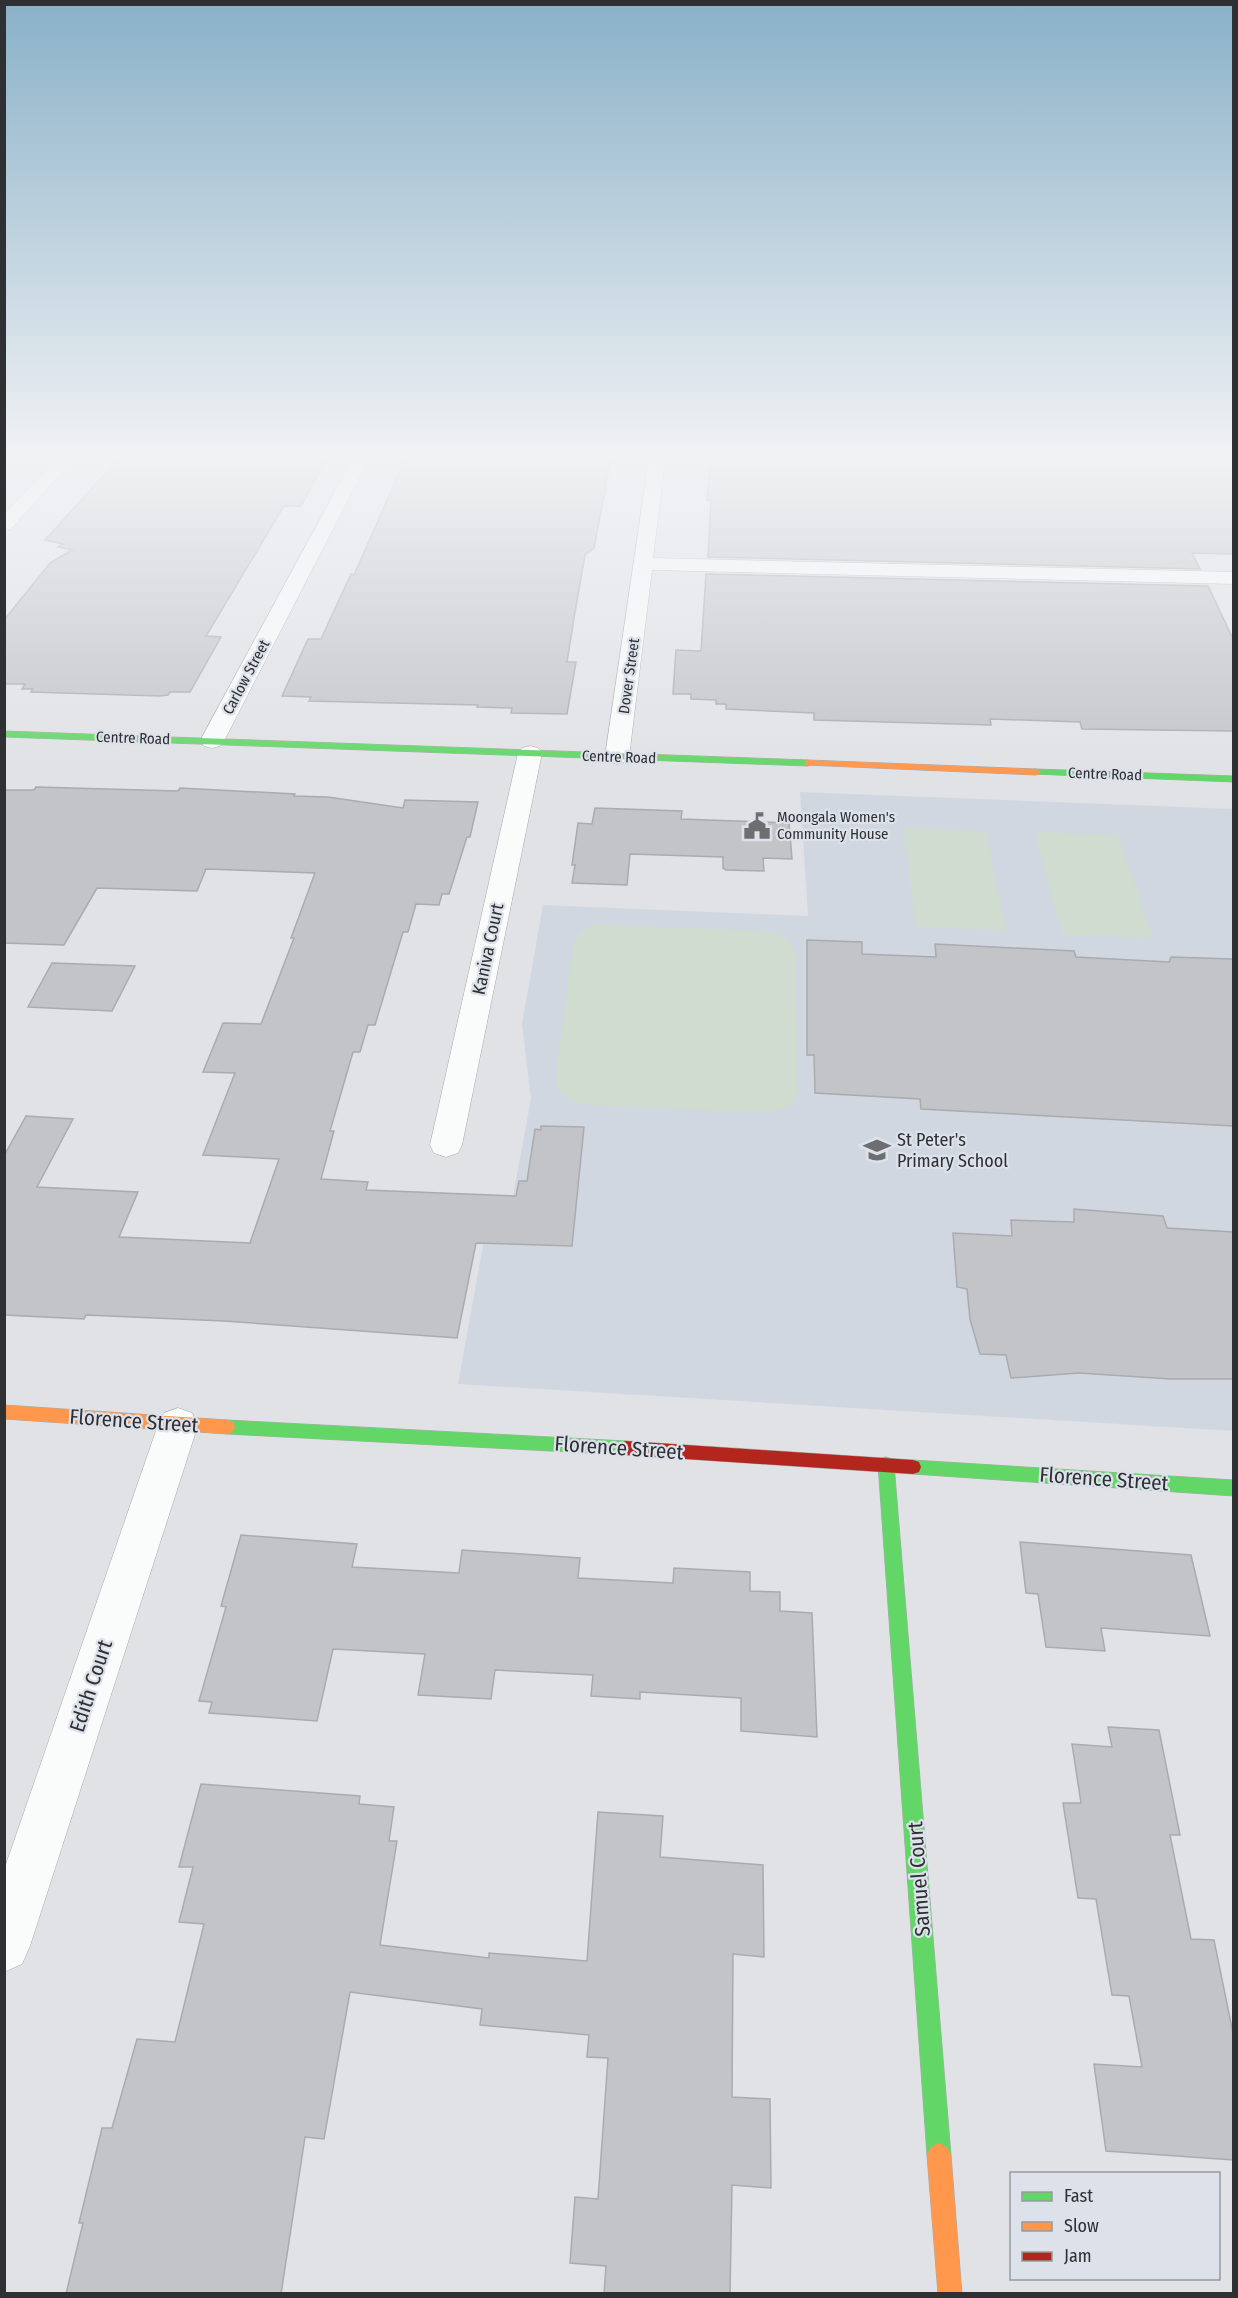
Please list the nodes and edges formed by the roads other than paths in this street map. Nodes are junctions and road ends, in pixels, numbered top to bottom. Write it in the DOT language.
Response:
graph roads {
  1 [pos="307,560"];
  2 [pos="645,560"];
  3 [pos="645,564"];
  4 [pos="1233,578"];
  5 [pos="4,734"];
  6 [pos="212,741"];
  7 [pos="530,753"];
  8 [pos="617,757"];
  9 [pos="1233,779"];
  10 [pos="446,1145"];
  11 [pos="4,1412"];
  12 [pos="178,1425"];
  13 [pos="886,1464"];
  14 [pos="1233,1488"];
  15 [pos="4,1946"];
  16 [pos="950,2294"];
  1 -- 6 [label="street, Carlow Street"];
  2 -- 3 [label="street, Dover Street"];
  3 -- 4 [label="street"];
  3 -- 8 [label="street, Dover Street"];
  5 -- 6 [label="main road, Centre Road"];
  6 -- 7 [label="main road, Centre Road"];
  7 -- 8 [label="main road, Centre Road"];
  7 -- 10 [label="street, Kaniva Court"];
  8 -- 9 [label="main road, Centre Road"];
  11 -- 12 [label="main road, Florence Street"];
  12 -- 13 [label="main road, Florence Street"];
  12 -- 15 [label="street, Edith Court"];
  13 -- 14 [label="main road, Florence Street"];
  13 -- 16 [label="main road, Samuel Court"];
}
